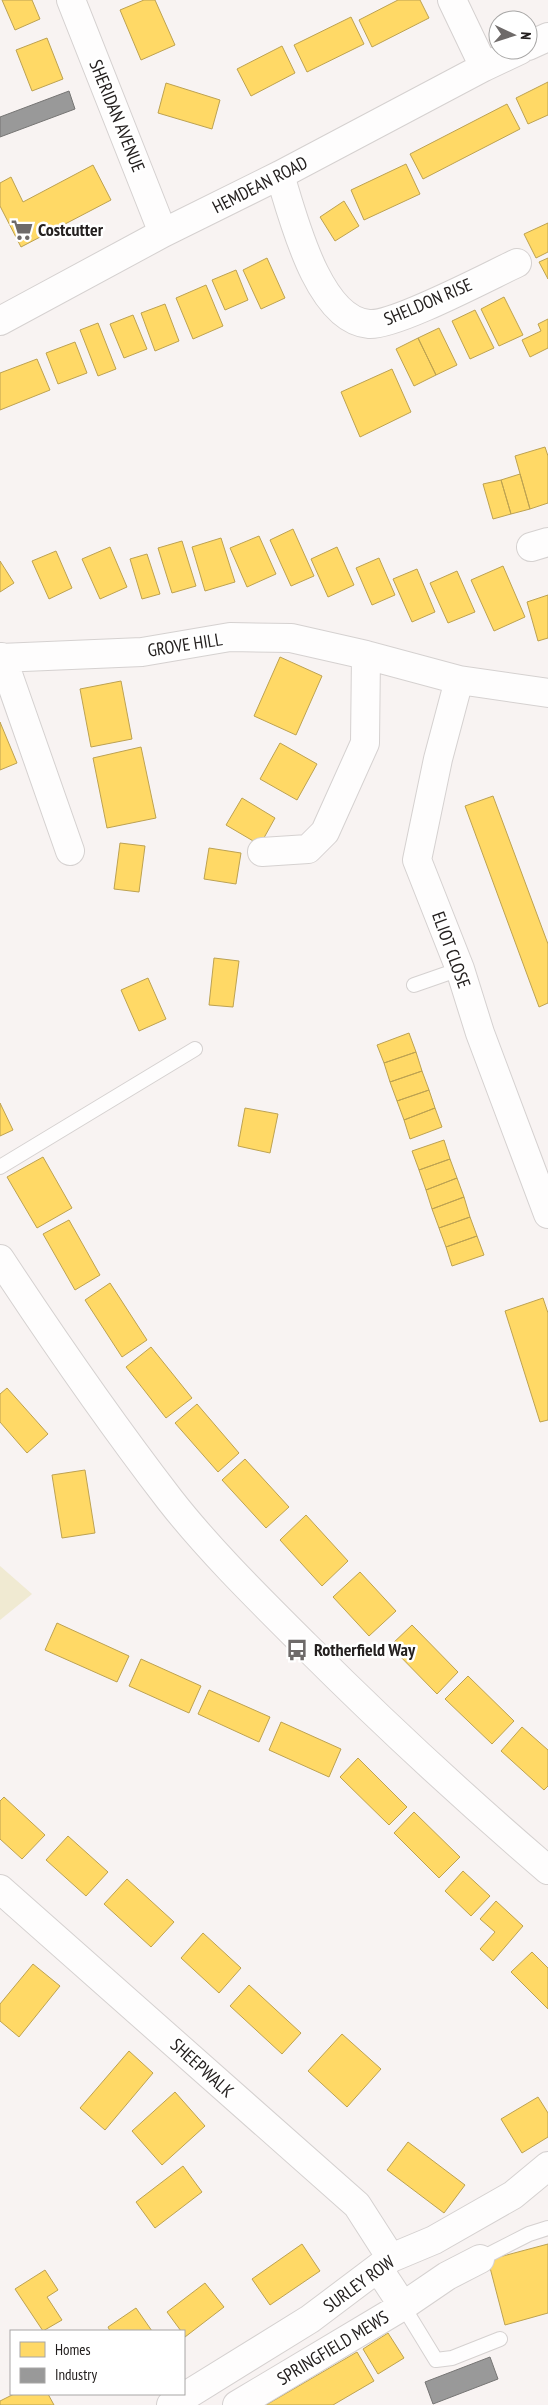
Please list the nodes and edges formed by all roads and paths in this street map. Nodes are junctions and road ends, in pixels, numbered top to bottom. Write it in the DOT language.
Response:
graph roads {
  1 [pos="71,0"];
  2 [pos="452,0"];
  3 [pos="499,60"];
  4 [pos="484,67"];
  5 [pos="280,175"];
  6 [pos="163,233"];
  7 [pos="516,263"];
  8 [pos="0,321"];
  9 [pos="366,655"];
  10 [pos="1,658"];
  11 [pos="459,680"];
  12 [pos="548,693"];
  13 [pos="70,851"];
  14 [pos="262,852"];
  15 [pos="460,969"];
  16 [pos="414,985"];
  17 [pos="195,1050"];
  18 [pos="0,1167"];
  19 [pos="548,1214"];
  20 [pos="0,1260"];
  21 [pos="548,1870"];
  22 [pos="0,1889"];
  23 [pos="548,2166"];
  24 [pos="548,2228"];
  25 [pos="480,2259"];
  26 [pos="385,2263"];
  27 [pos="403,2306"];
  28 [pos="500,2339"];
  29 [pos="171,2405"];
  30 [pos="237,2405"];
  1 -- 6 [label="street, SHERIDAN AVENUE"];
  2 -- 4 [label="street"];
  3 -- 4 [label="street, HEMDEAN ROAD"];
  4 -- 5 [label="street, HEMDEAN ROAD"];
  5 -- 6 [label="street, HEMDEAN ROAD"];
  5 -- 7 [label="street, SHELDON RISE"];
  6 -- 8 [label="street, HEMDEAN ROAD"];
  9 -- 10 [label="street, GROVE HILL"];
  9 -- 11 [label="street, GROVE HILL"];
  9 -- 14 [label="street"];
  10 -- 13 [label="street, GROVE HILL"];
  11 -- 12 [label="street, GROVE HILL"];
  11 -- 15 [label="street, ELIOT CLOSE"];
  15 -- 16 [label="lane"];
  15 -- 19 [label="street, ELIOT CLOSE"];
  17 -- 18 [label="lane"];
  20 -- 21 [label="street"];
  22 -- 26 [label="street, SHEEPWALK"];
  23 -- 26 [label="street, SURLEY ROW"];
  24 -- 25 [label="lane"];
  25 -- 27 [label="street, SPRINGFIELD MEWS"];
  26 -- 27 [label="street, SPRINGFIELD MEWS"];
  26 -- 29 [label="street, SURLEY ROW"];
  27 -- 28 [label="lane"];
  27 -- 30 [label="street, SPRINGFIELD MEWS"];
}
